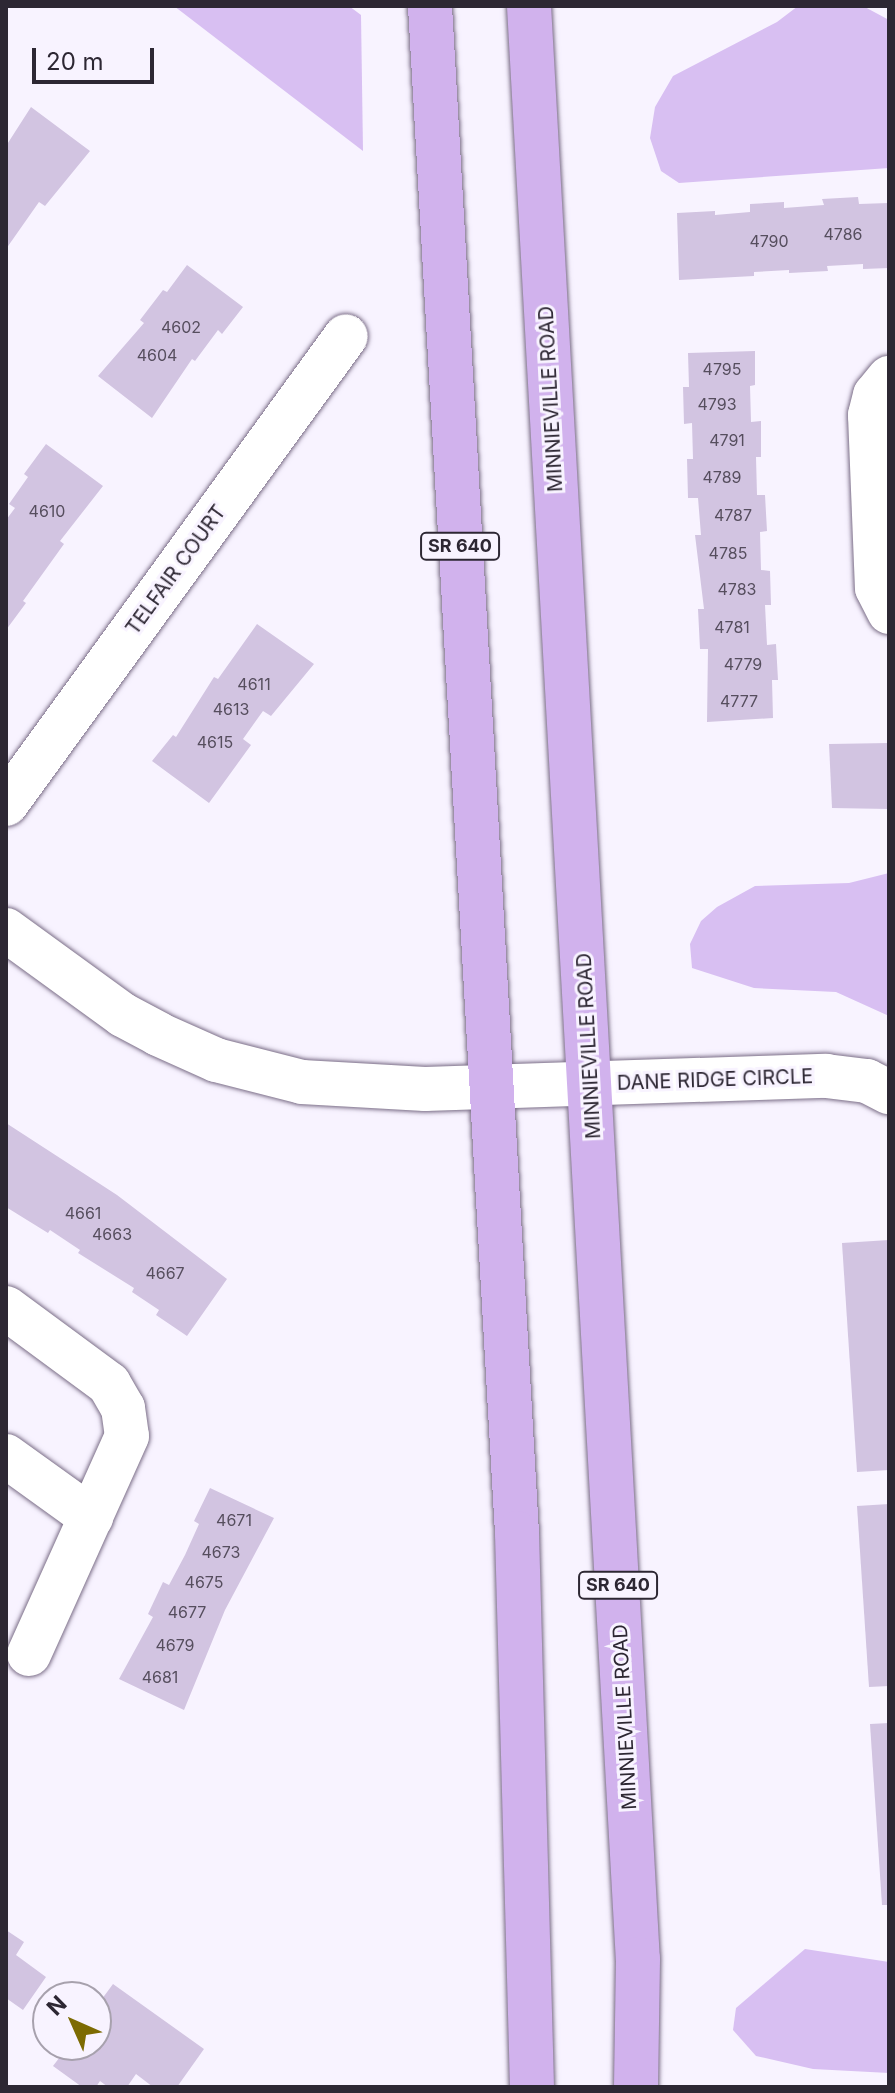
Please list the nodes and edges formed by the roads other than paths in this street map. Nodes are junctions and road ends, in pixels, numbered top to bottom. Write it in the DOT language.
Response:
graph roads {
  1 [pos="430,6"];
  2 [pos="529,6"];
  3 [pos="346,336"];
  4 [pos="889,378"];
  5 [pos="889,612"];
  6 [pos="6,804"];
  7 [pos="6,930"];
  8 [pos="591,1084"];
  9 [pos="491,1087"];
  10 [pos="889,1092"];
  11 [pos="6,1308"];
  12 [pos="6,1456"];
  13 [pos="91,1517"];
  14 [pos="29,1654"];
  15 [pos="532,2087"];
  16 [pos="636,2087"];
  1 -- 9 [label="main road, SR 640"];
  2 -- 8 [label="main road, MINNIEVILLE ROAD / SR 640"];
  3 -- 6 [label="street, TELFAIR COURT"];
  4 -- 5 [label="street"];
  7 -- 9 [label="street, DANE RIDGE CIRCLE"];
  8 -- 9 [label="street, DANE RIDGE CIRCLE"];
  8 -- 10 [label="street, DANE RIDGE CIRCLE"];
  8 -- 16 [label="main road, MINNIEVILLE ROAD / SR 640"];
  9 -- 15 [label="main road, SR 640"];
  11 -- 13 [label="street"];
  12 -- 13 [label="street"];
  13 -- 14 [label="street"];
}
